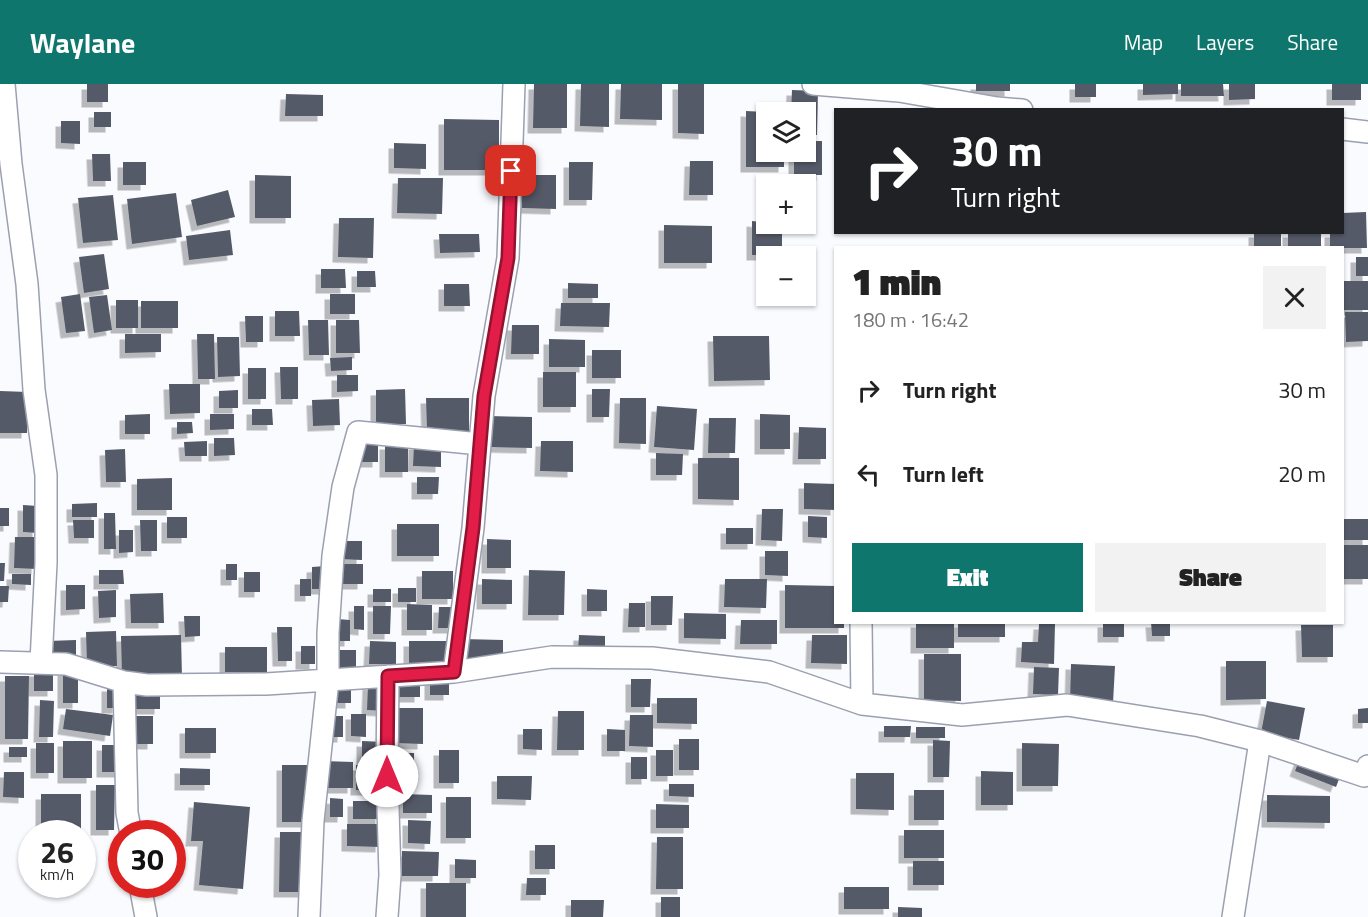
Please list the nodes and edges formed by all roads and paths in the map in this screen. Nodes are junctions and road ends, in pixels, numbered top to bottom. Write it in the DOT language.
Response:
graph roads {
  1 [pos="4,84"];
  2 [pos="514,84"];
  3 [pos="813,84"];
  4 [pos="997,108"];
  5 [pos="1344,129"];
  6 [pos="1368,132"];
  7 [pos="480,444"];
  8 [pos="861,624"];
  9 [pos="0,662"];
  10 [pos="41,662"];
  11 [pos="454,672"];
  12 [pos="388,676"];
  13 [pos="328,680"];
  14 [pos="124,682"];
  15 [pos="862,704"];
  16 [pos="1260,741"];
  17 [pos="1367,772"];
  18 [pos="127,820"];
  19 [pos="142,898"];
  20 [pos="146,917"];
  21 [pos="309,917"];
  22 [pos="387,917"];
  23 [pos="1233,917"];
  1 -- 10 [label="street"];
  2 -- 7 [label="street"];
  3 -- 4 [label="street"];
  5 -- 6 [label="street"];
  7 -- 11 [label="street"];
  7 -- 13 [label="street"];
  8 -- 15 [label="street"];
  9 -- 10 [label="street"];
  10 -- 14 [label="street"];
  11 -- 12 [label="street"];
  11 -- 15 [label="street"];
  12 -- 13 [label="street"];
  12 -- 22 [label="street"];
  13 -- 14 [label="street"];
  13 -- 21 [label="street"];
  14 -- 18 [label="street"];
  15 -- 16 [label="street"];
  16 -- 17 [label="street"];
  16 -- 23 [label="street"];
  19 -- 20 [label="street"];
}
